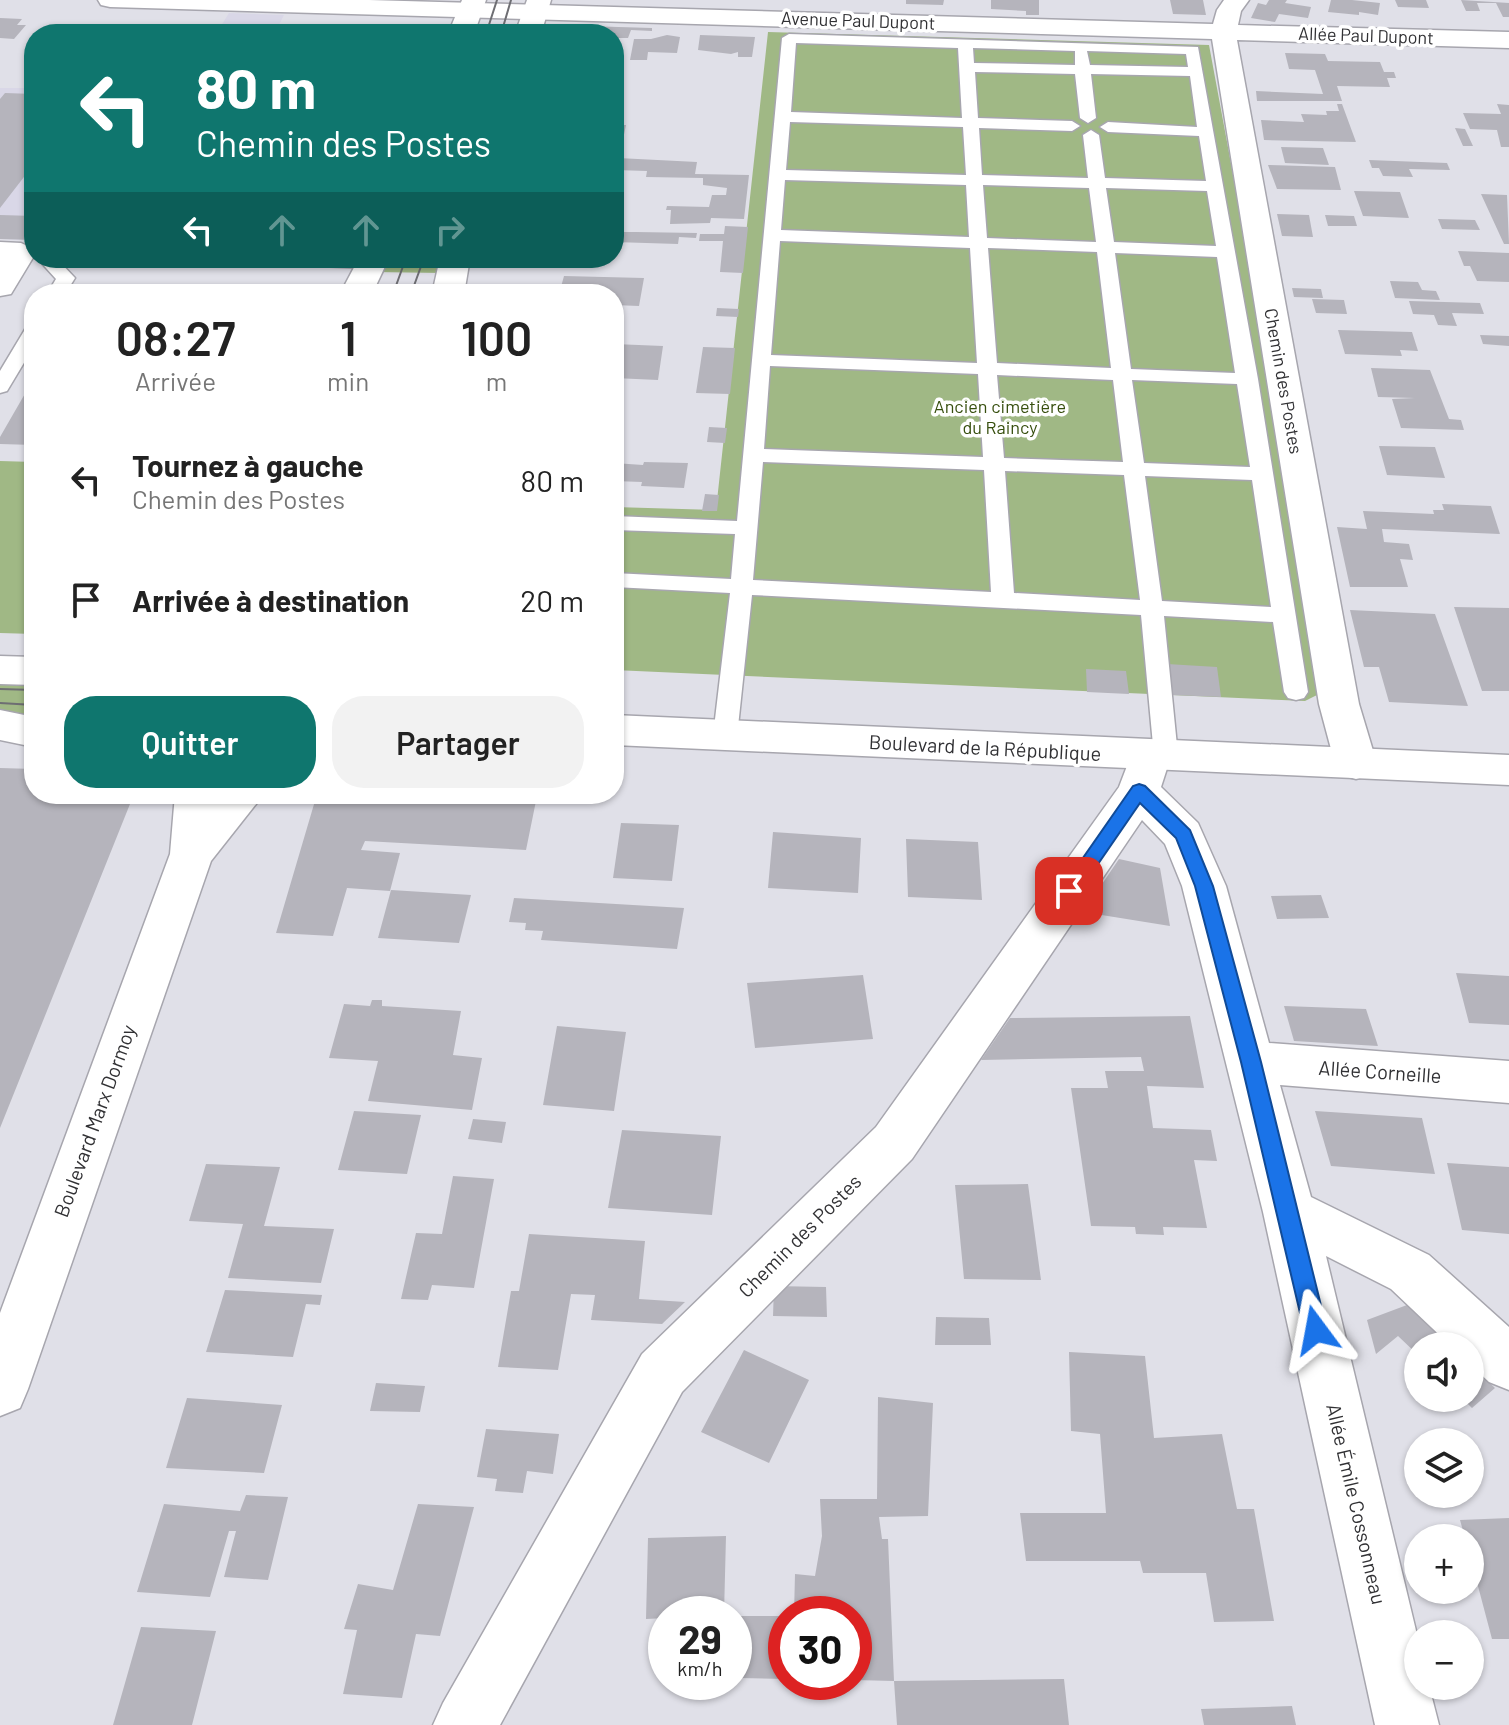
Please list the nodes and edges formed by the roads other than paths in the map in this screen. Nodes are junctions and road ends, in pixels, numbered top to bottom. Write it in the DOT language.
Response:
graph roads {
  1 [pos="110,0"];
  2 [pos="1237,0"];
  3 [pos="472,4"];
  4 [pos="534,15"];
  5 [pos="465,24"];
  6 [pos="1223,32"];
  7 [pos="1509,40"];
  8 [pos="965,43"];
  9 [pos="1080,47"];
  10 [pos="967,67"];
  11 [pos="1083,69"];
  12 [pos="1196,72"];
  13 [pos="782,117"];
  14 [pos="971,123"];
  15 [pos="1090,127"];
  16 [pos="1206,132"];
  17 [pos="777,175"];
  18 [pos="975,180"];
  19 [pos="1096,183"];
  20 [pos="1215,186"];
  21 [pos="772,235"];
  22 [pos="979,243"];
  23 [pos="1104,247"];
  24 [pos="1227,252"];
  25 [pos="24,255"];
  26 [pos="49,268"];
  27 [pos="62,284"];
  28 [pos="0,287"];
  29 [pos="24,347"];
  30 [pos="762,360"];
  31 [pos="987,368"];
  32 [pos="1119,372"];
  33 [pos="1248,379"];
  34 [pos="0,387"];
  35 [pos="753,455"];
  36 [pos="994,464"];
  37 [pos="1133,469"];
  38 [pos="1262,474"];
  39 [pos="624,523"];
  40 [pos="746,528"];
  41 [pos="624,580"];
  42 [pos="740,586"];
  43 [pos="1003,600"];
  44 [pos="1152,608"];
  45 [pos="1283,615"];
  46 [pos="0,670"];
  47 [pos="24,671"];
  48 [pos="1296,692"];
  49 [pos="0,725"];
  50 [pos="24,730"];
  51 [pos="624,731"];
  52 [pos="725,736"];
  53 [pos="1356,764"];
  54 [pos="1152,768"];
  55 [pos="1509,770"];
  56 [pos="195,804"];
  57 [pos="234,804"];
  58 [pos="192,854"];
  59 [pos="1251,1062"];
  60 [pos="1509,1082"];
  61 [pos="1289,1212"];
  62 [pos="1509,1363"];
  63 [pos="0,1389"];
  64 [pos="465,1725"];
  65 [pos="1407,1725"];
  1 -- 3 [label="street, Avenue Paul Dupont"];
  2 -- 6 [label="street"];
  3 -- 4 [label="street, Avenue Paul Dupont"];
  3 -- 5 [label="street"];
  4 -- 6 [label="street, Avenue Paul Dupont"];
  6 -- 7 [label="street, Allée Paul Dupont"];
  6 -- 53 [label="street, Chemin des Postes"];
  8 -- 9 [label="lane"];
  8 -- 10 [label="lane"];
  8 -- 13 [label="lane"];
  9 -- 11 [label="lane"];
  9 -- 12 [label="lane"];
  10 -- 11 [label="lane"];
  10 -- 14 [label="lane"];
  11 -- 12 [label="lane"];
  11 -- 15 [label="lane"];
  12 -- 16 [label="lane"];
  13 -- 14 [label="lane"];
  13 -- 17 [label="lane"];
  14 -- 15 [label="lane"];
  14 -- 18 [label="lane"];
  15 -- 16 [label="lane"];
  15 -- 19 [label="lane"];
  16 -- 20 [label="lane"];
  17 -- 18 [label="lane"];
  17 -- 21 [label="lane"];
  18 -- 19 [label="lane"];
  18 -- 22 [label="lane"];
  19 -- 20 [label="lane"];
  19 -- 23 [label="lane"];
  20 -- 24 [label="lane"];
  21 -- 22 [label="lane"];
  21 -- 30 [label="lane"];
  22 -- 23 [label="lane"];
  22 -- 31 [label="lane"];
  23 -- 24 [label="lane"];
  23 -- 32 [label="lane"];
  24 -- 33 [label="lane"];
  25 -- 28 [label="street"];
  26 -- 27 [label="lane"];
  29 -- 34 [label="lane"];
  30 -- 31 [label="lane"];
  30 -- 35 [label="lane"];
  31 -- 32 [label="lane"];
  31 -- 36 [label="lane"];
  32 -- 33 [label="lane"];
  32 -- 37 [label="lane"];
  33 -- 38 [label="lane"];
  35 -- 36 [label="lane"];
  35 -- 40 [label="lane"];
  36 -- 37 [label="lane"];
  36 -- 43 [label="lane"];
  37 -- 38 [label="lane"];
  37 -- 44 [label="lane"];
  38 -- 45 [label="lane"];
  39 -- 40 [label="lane"];
  40 -- 42 [label="lane"];
  41 -- 42 [label="lane"];
  42 -- 43 [label="lane"];
  42 -- 52 [label="lane"];
  43 -- 44 [label="lane"];
  44 -- 45 [label="lane"];
  44 -- 54 [label="lane"];
  45 -- 48 [label="lane"];
  46 -- 47 [label="street"];
  49 -- 50 [label="street"];
  51 -- 52 [label="street, Boulevard de la République"];
  52 -- 54 [label="street, Boulevard de la République"];
  53 -- 54 [label="street, Boulevard de la République"];
  53 -- 55 [label="street, Boulevard de la République"];
  54 -- 59 [label="street, Allée Émile Cossonneau"];
  54 -- 64 [label="street, Chemin des Postes"];
  56 -- 58 [label="street, Boulevard Marx Dormoy"];
  57 -- 58 [label="street, Boulevard Marx Dormoy"];
  58 -- 63 [label="street, Boulevard Marx Dormoy"];
  59 -- 60 [label="street, Allée Corneille"];
  59 -- 61 [label="street, Allée Émile Cossonneau"];
  61 -- 62 [label="street"];
  61 -- 65 [label="street, Allée Émile Cossonneau"];
}
